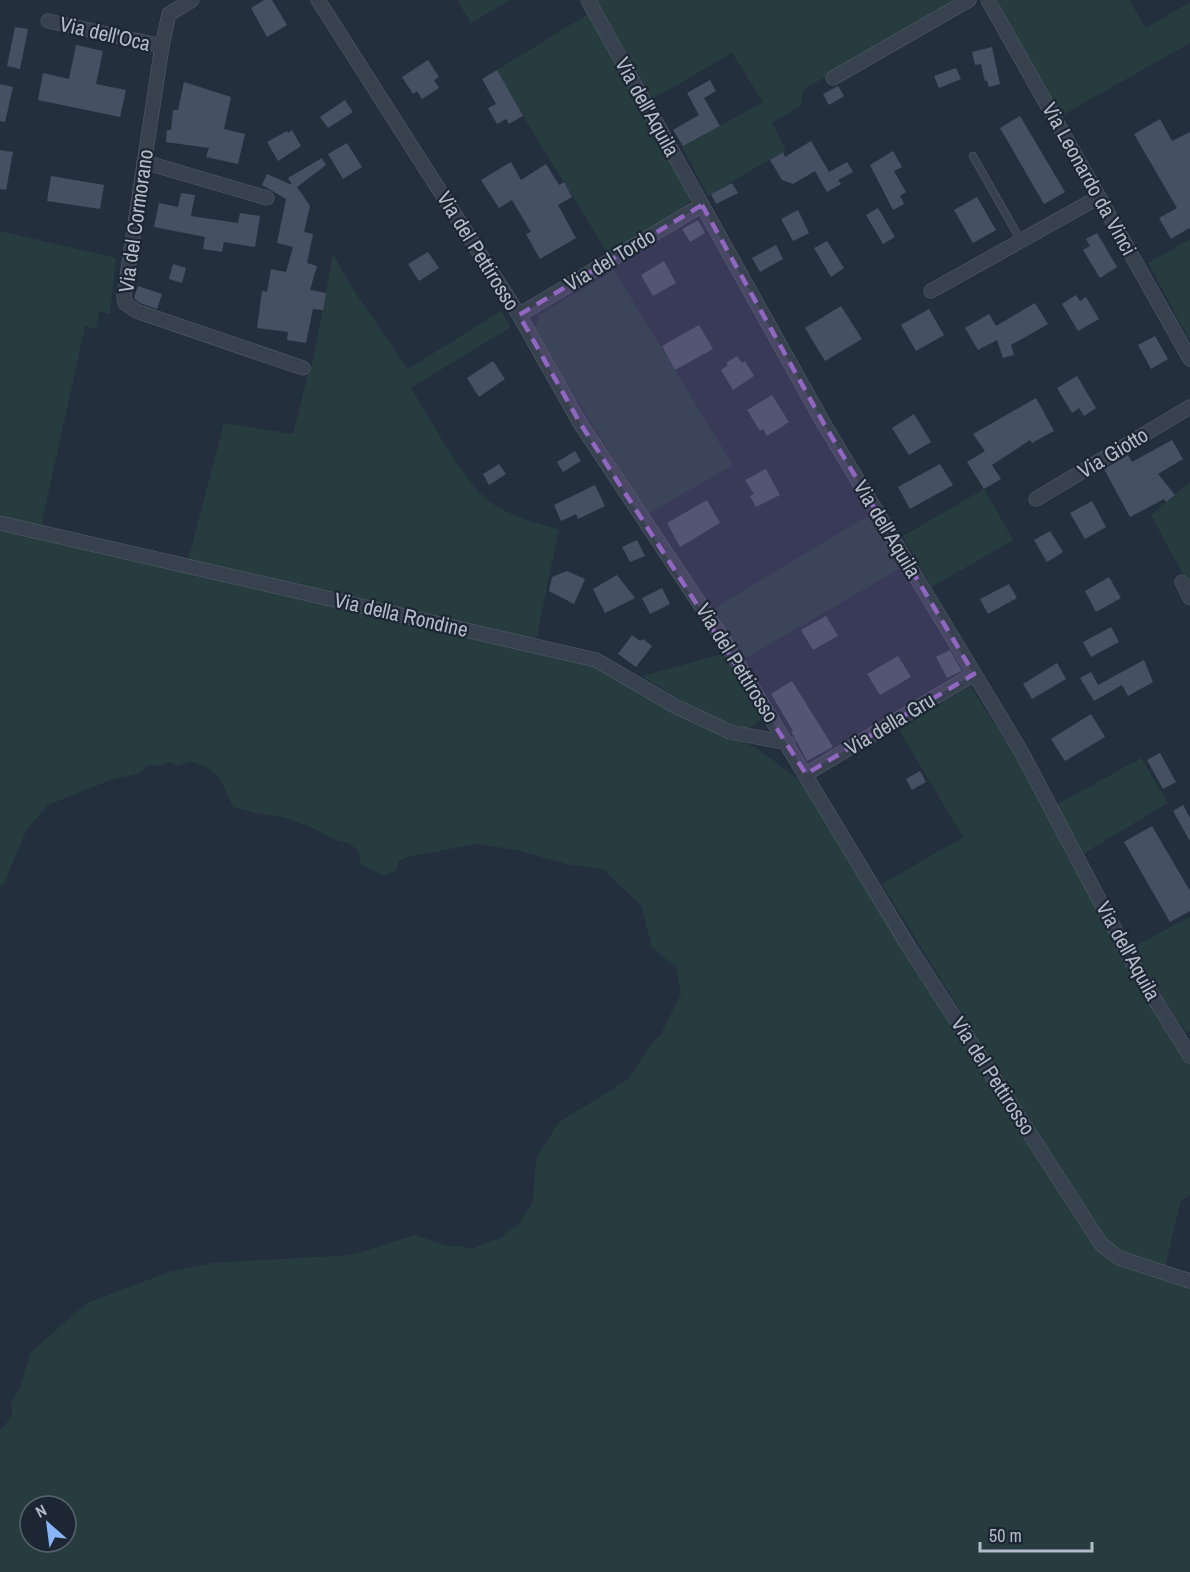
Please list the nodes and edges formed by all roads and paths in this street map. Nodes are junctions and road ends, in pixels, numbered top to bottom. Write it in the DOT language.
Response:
graph roads {
  1 [pos="192,0"];
  2 [pos="318,0"];
  3 [pos="588,0"];
  4 [pos="969,0"];
  5 [pos="988,0"];
  6 [pos="48,21"];
  7 [pos="162,46"];
  8 [pos="833,78"];
  9 [pos="973,156"];
  10 [pos="144,162"];
  11 [pos="1099,197"];
  12 [pos="267,198"];
  13 [pos="702,205"];
  14 [pos="1021,241"];
  15 [pos="931,291"];
  16 [pos="519,315"];
  17 [pos="1190,359"];
  18 [pos="303,368"];
  19 [pos="1190,407"];
  20 [pos="1036,499"];
  21 [pos="0,523"];
  22 [pos="1182,582"];
  23 [pos="1190,598"];
  24 [pos="974,674"];
  25 [pos="788,743"];
  26 [pos="806,774"];
  27 [pos="1190,1056"];
  28 [pos="1190,1281"];
  1 -- 7 [label="street, Via del Cormorano"];
  2 -- 16 [label="street, Via del Pettirosso"];
  3 -- 13 [label="street, Via dell'Aquila"];
  4 -- 8 [label="street"];
  5 -- 11 [label="street, Via Leonardo da Vinci"];
  6 -- 7 [label="street, Via dell'Oca"];
  7 -- 10 [label="street, Via del Cormorano"];
  9 -- 14 [label="lane"];
  10 -- 12 [label="street"];
  10 -- 18 [label="street, Via del Cormorano"];
  11 -- 14 [label="street"];
  11 -- 17 [label="street, Via Leonardo da Vinci"];
  13 -- 16 [label="street, Via del Tordo"];
  13 -- 24 [label="street, Via dell'Aquila"];
  14 -- 15 [label="street"];
  16 -- 25 [label="street, Via del Pettirosso"];
  19 -- 20 [label="street, Via Giotto"];
  21 -- 25 [label="street, Via della Rondine"];
  22 -- 23 [label="street"];
  24 -- 26 [label="street, Via della Gru"];
  24 -- 27 [label="street, Via dell'Aquila"];
  25 -- 26 [label="street, Via del Pettirosso"];
  26 -- 28 [label="street, Via del Pettirosso"];
}
